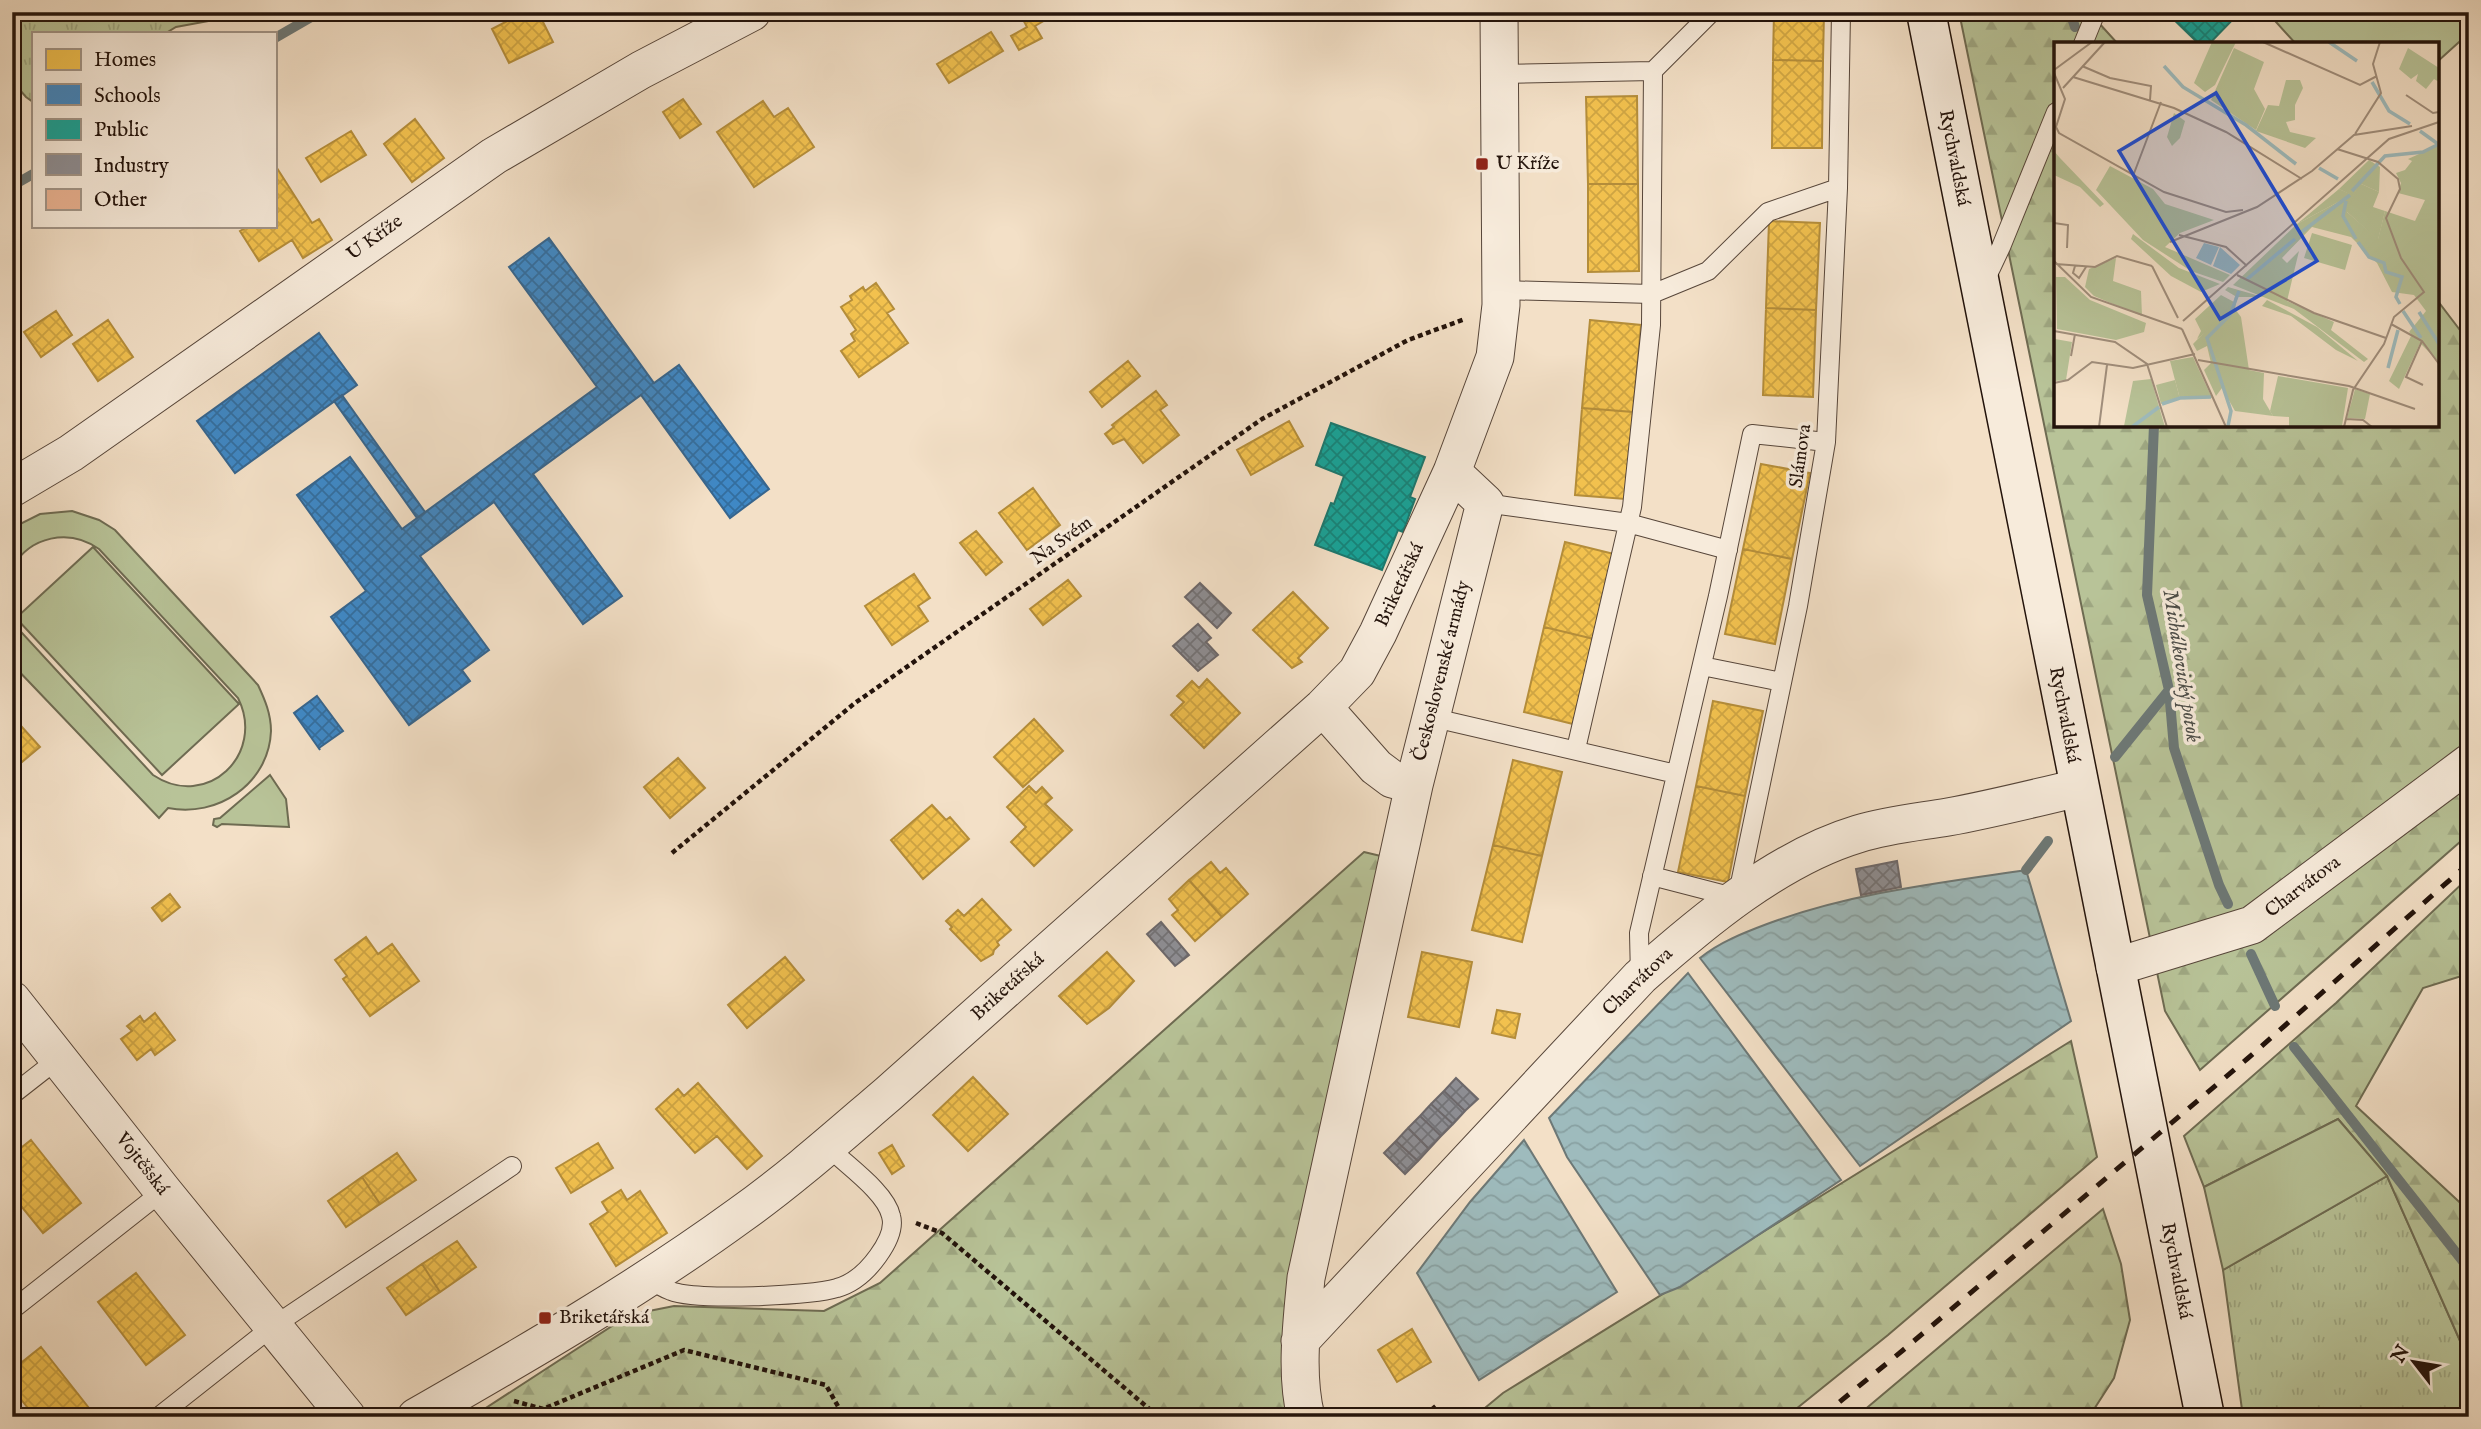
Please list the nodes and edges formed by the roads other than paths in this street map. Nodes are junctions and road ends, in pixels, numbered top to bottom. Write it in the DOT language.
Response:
graph roads {
  1 [pos="752,12"];
  2 [pos="1499,12"];
  3 [pos="1712,12"];
  4 [pos="1841,12"];
  5 [pos="1926,12"];
  6 [pos="2096,12"];
  7 [pos="2084,42"];
  8 [pos="1653,71"];
  9 [pos="1500,74"];
  10 [pos="2054,117"];
  11 [pos="1838,188"];
  12 [pos="1980,291"];
  13 [pos="1652,294"];
  14 [pos="1501,298"];
  15 [pos="1826,442"];
  16 [pos="1452,472"];
  17 [pos="12,488"];
  18 [pos="1485,503"];
  19 [pos="1628,523"];
  20 [pos="1728,550"];
  21 [pos="1702,666"];
  22 [pos="1782,682"];
  23 [pos="1323,706"];
  24 [pos="1430,717"];
  25 [pos="1576,749"];
  26 [pos="2469,763"];
  27 [pos="1676,774"];
  28 [pos="1414,785"];
  29 [pos="2078,788"];
  30 [pos="1652,876"];
  31 [pos="1737,898"];
  32 [pos="2115,967"];
  33 [pos="1640,977"];
  34 [pos="12,1000"];
  35 [pos="58,1059"];
  36 [pos="12,1095"];
  37 [pos="827,1146"];
  38 [pos="512,1166"];
  39 [pos="163,1191"];
  40 [pos="648,1279"];
  41 [pos="12,1310"];
  42 [pos="272,1327"];
  43 [pos="1300,1340"];
  44 [pos="158,1417"];
  45 [pos="347,1417"];
  46 [pos="416,1417"];
  47 [pos="1306,1417"];
  48 [pos="2205,1417"];
  1 -- 17 [label="street, U Kříže"];
  2 -- 9 [label="street"];
  3 -- 8 [label="lane"];
  4 -- 11 [label="lane, Slámova"];
  5 -- 12 [label="street, Rychvaldská"];
  6 -- 7 [label="lane"];
  8 -- 9 [label="lane"];
  8 -- 13 [label="lane"];
  9 -- 14 [label="street"];
  10 -- 12 [label="lane"];
  11 -- 13 [label="lane"];
  11 -- 15 [label="lane, Slámova"];
  12 -- 29 [label="street, Rychvaldská"];
  13 -- 14 [label="lane"];
  13 -- 19 [label="lane"];
  14 -- 16 [label="street"];
  15 -- 20 [label="lane"];
  15 -- 22 [label="lane, Slámova"];
  16 -- 18 [label="street"];
  16 -- 23 [label="street, Briketářská"];
  18 -- 19 [label="lane"];
  18 -- 24 [label="street, Československé armády"];
  19 -- 20 [label="lane"];
  19 -- 25 [label="lane"];
  20 -- 21 [label="lane"];
  21 -- 22 [label="lane"];
  21 -- 27 [label="lane"];
  22 -- 31 [label="lane, Slámova"];
  23 -- 28 [label="street"];
  23 -- 37 [label="street, Briketářská"];
  24 -- 25 [label="lane"];
  24 -- 28 [label="street, Československé armády"];
  25 -- 27 [label="lane"];
  26 -- 32 [label="street, Charvátova"];
  27 -- 30 [label="lane"];
  28 -- 43 [label="street, Československé armády"];
  29 -- 31 [label="street, Charvátova"];
  29 -- 32 [label="street, Rychvaldská"];
  30 -- 31 [label="lane"];
  30 -- 33 [label="lane"];
  31 -- 33 [label="street, Charvátova"];
  32 -- 48 [label="street, Rychvaldská"];
  33 -- 43 [label="street, Charvátova"];
  34 -- 35 [label="street, Vojtěšská"];
  35 -- 36 [label="lane"];
  35 -- 39 [label="street, Vojtěšská"];
  37 -- 40 [label="street, Briketářská"];
  37 -- 40 [label="lane"];
  38 -- 42 [label="lane"];
  39 -- 41 [label="lane"];
  39 -- 42 [label="street, Vojtěšská"];
  40 -- 46 [label="street, Briketářská"];
  42 -- 44 [label="lane"];
  42 -- 45 [label="street, Vojtěšská"];
  43 -- 47 [label="street, Československé armády"];
}
